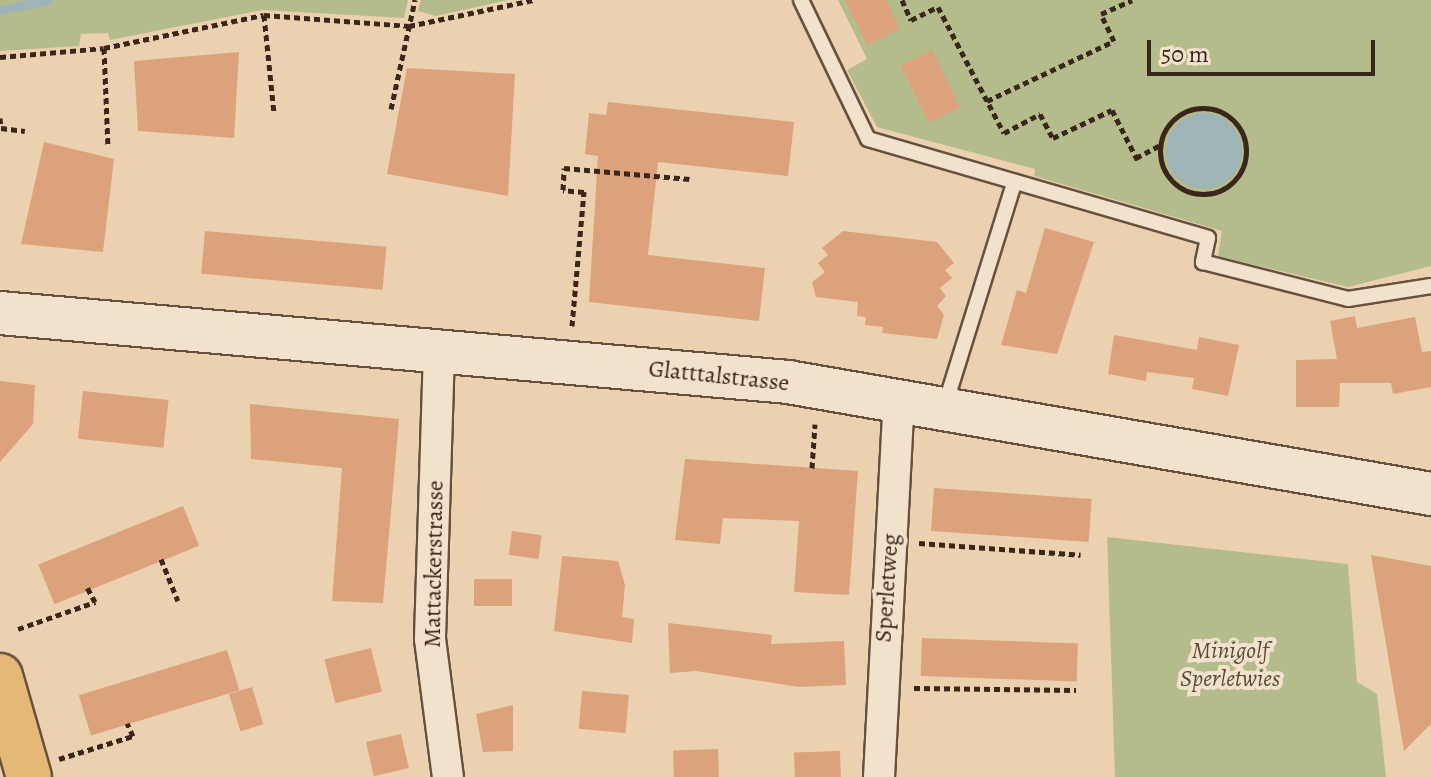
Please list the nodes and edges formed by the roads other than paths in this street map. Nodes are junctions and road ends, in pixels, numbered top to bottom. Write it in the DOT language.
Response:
graph roads {
  1 [pos="801,0"];
  2 [pos="1014,184"];
  3 [pos="1431,286"];
  4 [pos="0,313"];
  5 [pos="439,351"];
  6 [pos="899,399"];
  7 [pos="945,407"];
  8 [pos="1431,494"];
  9 [pos="3,696"];
  10 [pos="44,768"];
  11 [pos="448,777"];
  12 [pos="879,777"];
  1 -- 2 [label="lane"];
  2 -- 3 [label="lane"];
  2 -- 7 [label="lane"];
  4 -- 5 [label="main road, Glatttalstrasse"];
  5 -- 6 [label="main road, Glatttalstrasse"];
  5 -- 11 [label="street, Mattackerstrasse"];
  6 -- 7 [label="main road, Glatttalstrasse"];
  6 -- 12 [label="street, Sperletweg"];
  7 -- 8 [label="main road, Glatttalstrasse"];
  9 -- 10 [label="main road"];
}
